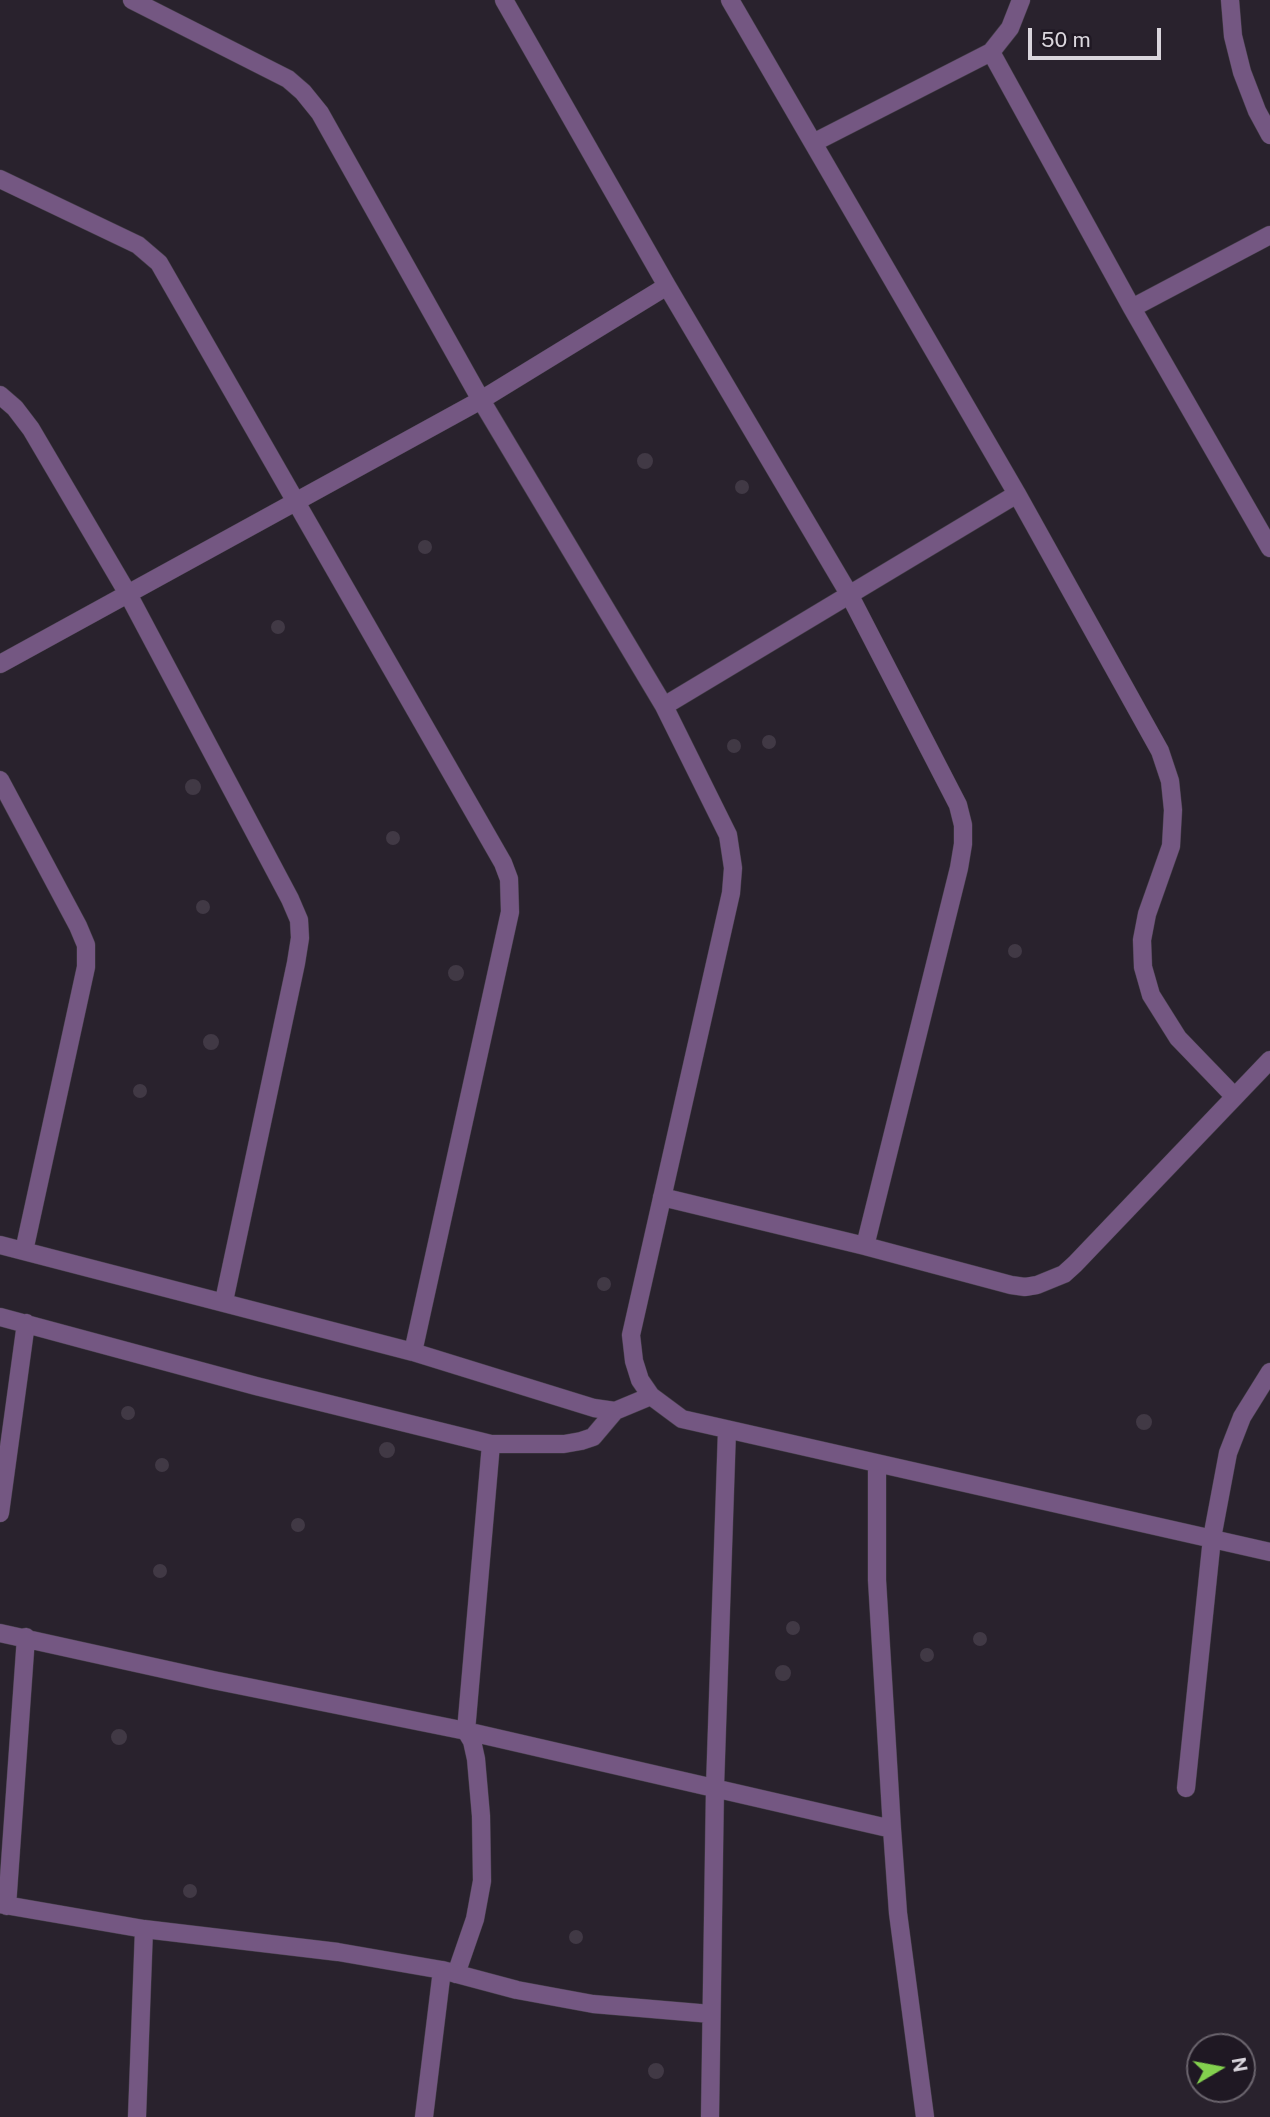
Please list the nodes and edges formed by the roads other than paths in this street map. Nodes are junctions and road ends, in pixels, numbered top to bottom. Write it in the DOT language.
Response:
graph roads {
  1 [pos="132,0"];
  2 [pos="504,0"];
  3 [pos="730,0"];
  4 [pos="1021,0"];
  5 [pos="1230,0"];
  6 [pos="991,52"];
  7 [pos="1270,135"];
  8 [pos="813,143"];
  9 [pos="0,179"];
  10 [pos="1270,236"];
  11 [pos="667,286"];
  12 [pos="1132,308"];
  13 [pos="0,395"];
  14 [pos="481,400"];
  15 [pos="1017,494"];
  16 [pos="296,500"];
  17 [pos="1270,548"];
  18 [pos="128,594"];
  19 [pos="849,594"];
  20 [pos="0,664"];
  21 [pos="664,706"];
  22 [pos="0,780"];
  23 [pos="1270,1060"];
  24 [pos="1234,1096"];
  25 [pos="662,1197"];
  26 [pos="0,1245"];
  27 [pos="865,1246"];
  28 [pos="24,1251"];
  29 [pos="224,1301"];
  30 [pos="0,1317"];
  31 [pos="26,1323"];
  32 [pos="413,1352"];
  33 [pos="1270,1372"];
  34 [pos="651,1396"];
  35 [pos="615,1411"];
  36 [pos="727,1430"];
  37 [pos="492,1444"];
  38 [pos="877,1465"];
  39 [pos="0,1513"];
  40 [pos="1212,1538"];
  41 [pos="1270,1552"];
  42 [pos="0,1633"];
  43 [pos="26,1637"];
  44 [pos="466,1731"];
  45 [pos="715,1787"];
  46 [pos="1186,1788"];
  47 [pos="892,1829"];
  48 [pos="4,1905"];
  49 [pos="145,1929"];
  50 [pos="449,1972"];
  51 [pos="711,2014"];
  52 [pos="137,2117"];
  53 [pos="424,2117"];
  54 [pos="710,2117"];
  55 [pos="925,2117"];
  1 -- 14 [label="street"];
  2 -- 11 [label="street"];
  3 -- 8 [label="street"];
  4 -- 6 [label="street"];
  5 -- 7 [label="street"];
  6 -- 8 [label="street"];
  6 -- 12 [label="street"];
  8 -- 15 [label="street"];
  9 -- 16 [label="street"];
  10 -- 12 [label="street"];
  11 -- 14 [label="street"];
  11 -- 19 [label="street"];
  12 -- 17 [label="street"];
  13 -- 18 [label="street"];
  14 -- 16 [label="street"];
  14 -- 21 [label="street"];
  15 -- 19 [label="street"];
  15 -- 24 [label="street"];
  16 -- 18 [label="street"];
  16 -- 32 [label="street"];
  18 -- 20 [label="street"];
  18 -- 29 [label="street"];
  19 -- 21 [label="street"];
  19 -- 27 [label="street"];
  21 -- 25 [label="street"];
  22 -- 28 [label="street"];
  23 -- 24 [label="street"];
  24 -- 27 [label="street"];
  25 -- 27 [label="street"];
  25 -- 34 [label="street"];
  26 -- 28 [label="street"];
  28 -- 29 [label="street"];
  29 -- 32 [label="street"];
  30 -- 31 [label="street"];
  31 -- 37 [label="street"];
  31 -- 39 [label="street"];
  32 -- 35 [label="street"];
  33 -- 40 [label="street"];
  34 -- 35 [label="street"];
  34 -- 36 [label="street"];
  35 -- 37 [label="street"];
  36 -- 38 [label="street"];
  36 -- 45 [label="street"];
  37 -- 44 [label="street"];
  38 -- 40 [label="street"];
  38 -- 47 [label="street"];
  40 -- 41 [label="street"];
  40 -- 46 [label="street"];
  42 -- 43 [label="street"];
  43 -- 44 [label="street"];
  43 -- 48 [label="street"];
  44 -- 45 [label="street"];
  44 -- 50 [label="street"];
  45 -- 47 [label="street"];
  45 -- 51 [label="street"];
  47 -- 55 [label="street"];
  48 -- 49 [label="street"];
  49 -- 50 [label="street"];
  49 -- 52 [label="street"];
  50 -- 51 [label="street"];
  50 -- 53 [label="street"];
  51 -- 54 [label="street"];
}
